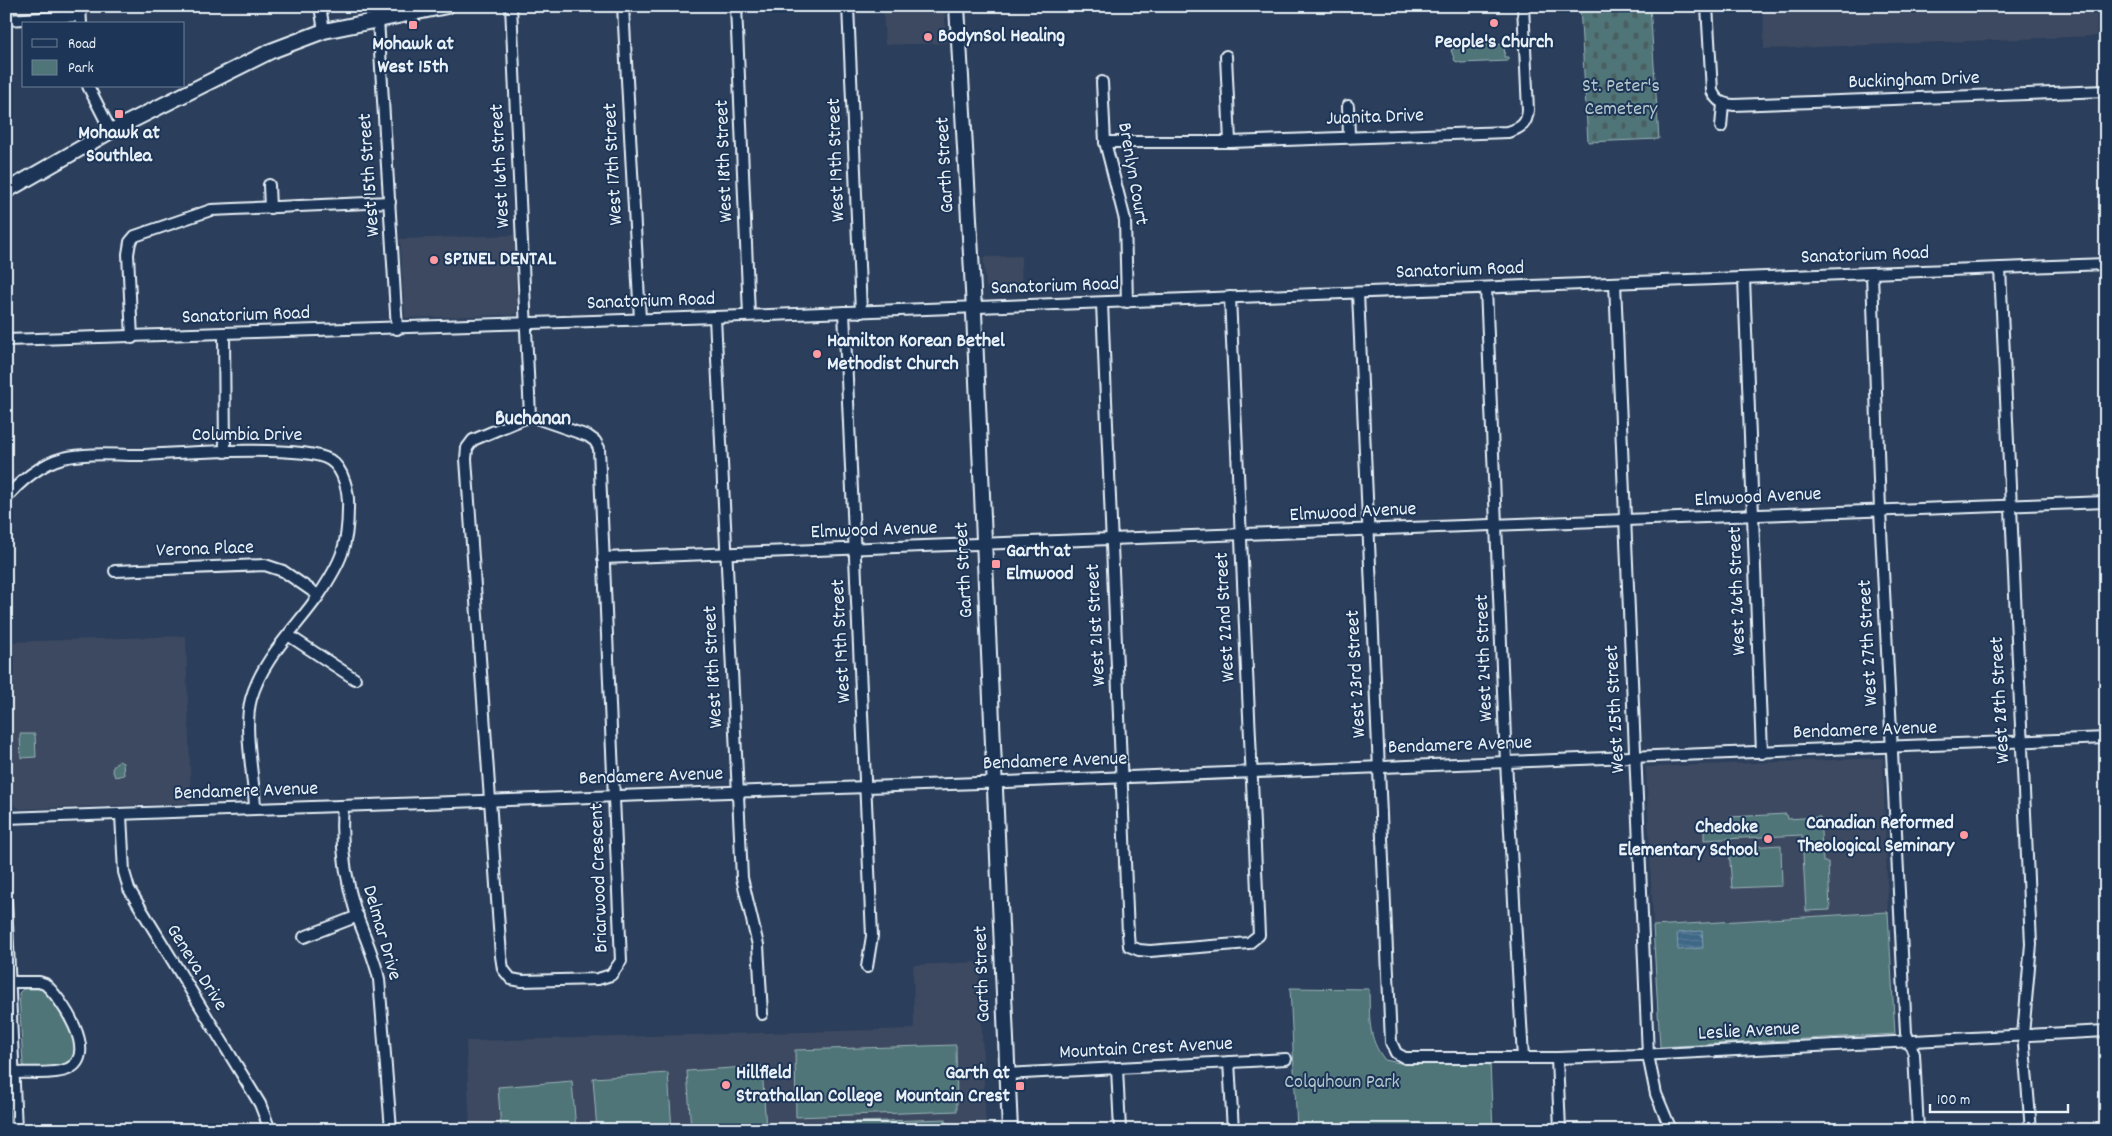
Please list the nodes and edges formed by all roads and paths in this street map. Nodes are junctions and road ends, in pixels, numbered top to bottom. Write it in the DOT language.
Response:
graph roads {
  1 [pos="320,6"];
  2 [pos="447,6"];
  3 [pos="511,6"];
  4 [pos="623,6"];
  5 [pos="736,6"];
  6 [pos="848,6"];
  7 [pos="1523,6"];
  8 [pos="1707,6"];
  9 [pos="959,7"];
  10 [pos="80,15"];
  11 [pos="6,20"];
  12 [pos="378,20"];
  13 [pos="324,31"];
  14 [pos="1226,56"];
  15 [pos="1102,82"];
  16 [pos="89,88"];
  17 [pos="2106,91"];
  18 [pos="1723,104"];
  19 [pos="1348,106"];
  20 [pos="1721,127"];
  21 [pos="111,132"];
  22 [pos="1349,136"];
  23 [pos="1105,142"];
  24 [pos="1230,142"];
  25 [pos="269,185"];
  26 [pos="6,191"];
  27 [pos="390,202"];
  28 [pos="270,208"];
  29 [pos="2106,264"];
  30 [pos="2000,268"];
  31 [pos="1872,273"];
  32 [pos="1744,278"];
  33 [pos="1615,283"];
  34 [pos="1486,288"];
  35 [pos="1358,293"];
  36 [pos="1230,298"];
  37 [pos="1102,302"];
  38 [pos="1127,302"];
  39 [pos="973,307"];
  40 [pos="844,312"];
  41 [pos="860,312"];
  42 [pos="748,315"];
  43 [pos="715,317"];
  44 [pos="640,319"];
  45 [pos="526,324"];
  46 [pos="398,329"];
  47 [pos="224,334"];
  48 [pos="132,338"];
  49 [pos="6,340"];
  50 [pos="530,416"];
  51 [pos="224,452"];
  52 [pos="6,500"];
  53 [pos="2106,502"];
  54 [pos="2010,506"];
  55 [pos="1880,510"];
  56 [pos="1753,515"];
  57 [pos="1625,521"];
  58 [pos="1497,524"];
  59 [pos="1368,530"];
  60 [pos="1240,535"];
  61 [pos="1111,540"];
  62 [pos="984,545"];
  63 [pos="855,549"];
  64 [pos="727,555"];
  65 [pos="603,558"];
  66 [pos="116,571"];
  67 [pos="318,595"];
  68 [pos="288,635"];
  69 [pos="354,679"];
  70 [pos="2106,738"];
  71 [pos="2021,742"];
  72 [pos="1892,747"];
  73 [pos="1762,753"];
  74 [pos="1636,758"];
  75 [pos="1506,762"];
  76 [pos="1378,767"];
  77 [pos="1251,771"];
  78 [pos="1122,777"];
  79 [pos="994,783"];
  80 [pos="866,787"];
  81 [pos="738,792"];
  82 [pos="615,796"];
  83 [pos="489,800"];
  84 [pos="343,806"];
  85 [pos="255,808"];
  86 [pos="120,815"];
  87 [pos="6,818"];
  88 [pos="6,900"];
  89 [pos="358,916"];
  90 [pos="304,937"];
  91 [pos="1129,946"];
  92 [pos="867,967"];
  93 [pos="9,982"];
  94 [pos="762,1014"];
  95 [pos="2106,1031"];
  96 [pos="2023,1035"];
  97 [pos="1909,1040"];
  98 [pos="1396,1052"];
  99 [pos="1648,1055"];
  100 [pos="1286,1058"];
  101 [pos="1523,1058"];
  102 [pos="1557,1058"];
  103 [pos="1229,1062"];
  104 [pos="1117,1068"];
  105 [pos="14,1073"];
  106 [pos="1007,1074"];
  107 [pos="11,1117"];
  108 [pos="16,1130"];
  109 [pos="270,1130"];
  110 [pos="390,1130"];
  111 [pos="1010,1130"];
  112 [pos="1120,1130"];
  113 [pos="1233,1130"];
  114 [pos="1560,1130"];
  115 [pos="1671,1130"];
  116 [pos="1918,1130"];
  117 [pos="2031,1130"];
  1 -- 13 [label="street"];
  2 -- 12 [label="main road"];
  3 -- 45 [label="street, West 16th Street"];
  4 -- 44 [label="street, West 17th Street"];
  5 -- 42 [label="street, West 18th Street"];
  6 -- 41 [label="street, West 19th Street"];
  7 -- 22 [label="street, Juanita Drive"];
  8 -- 18 [label="street"];
  9 -- 39 [label="main road, Garth Street"];
  10 -- 11 [label="street"];
  12 -- 13 [label="main road"];
  12 -- 27 [label="street, West 15th Street"];
  13 -- 21 [label="main road"];
  14 -- 24 [label="street"];
  15 -- 23 [label="street, Brenlyn Court"];
  16 -- 21 [label="street"];
  17 -- 18 [label="street, Buckingham Drive"];
  18 -- 20 [label="street"];
  19 -- 22 [label="street"];
  21 -- 26 [label="main road"];
  22 -- 24 [label="street, Juanita Drive"];
  23 -- 24 [label="street, Juanita Drive"];
  23 -- 38 [label="street, Brenlyn Court"];
  25 -- 28 [label="street"];
  27 -- 28 [label="street"];
  27 -- 46 [label="street, West 15th Street"];
  28 -- 48 [label="street"];
  29 -- 30 [label="street, Sanatorium Road"];
  30 -- 31 [label="street, Sanatorium Road"];
  30 -- 54 [label="street, West 28th Street"];
  31 -- 32 [label="street, Sanatorium Road"];
  31 -- 55 [label="street, West 27th Street"];
  32 -- 33 [label="street, Sanatorium Road"];
  32 -- 56 [label="street, West 26th Street"];
  33 -- 34 [label="street, Sanatorium Road"];
  33 -- 57 [label="street, West 25th Street"];
  34 -- 35 [label="street, Sanatorium Road"];
  34 -- 58 [label="street, West 24th Street"];
  35 -- 36 [label="street, Sanatorium Road"];
  35 -- 59 [label="street, West 23rd Street"];
  36 -- 38 [label="street, Sanatorium Road"];
  36 -- 60 [label="street, West 22nd Street"];
  37 -- 38 [label="street, Sanatorium Road"];
  37 -- 39 [label="street, Sanatorium Road"];
  37 -- 61 [label="street, West 21st Street"];
  39 -- 41 [label="street, Sanatorium Road"];
  39 -- 62 [label="main road, Garth Street"];
  40 -- 41 [label="street, Sanatorium Road"];
  40 -- 42 [label="street, Sanatorium Road"];
  40 -- 63 [label="street, West 19th Street"];
  42 -- 43 [label="street, Sanatorium Road"];
  43 -- 44 [label="street, Sanatorium Road"];
  43 -- 64 [label="street, West 18th Street"];
  44 -- 45 [label="street, Sanatorium Road"];
  45 -- 46 [label="street, Sanatorium Road"];
  45 -- 50 [label="street"];
  46 -- 47 [label="street, Sanatorium Road"];
  47 -- 48 [label="street, Sanatorium Road"];
  47 -- 51 [label="street"];
  48 -- 49 [label="street, Sanatorium Road"];
  50 -- 65 [label="street, Briarwood Crescent"];
  50 -- 83 [label="street, Briarwood Crescent"];
  51 -- 52 [label="street, Columbia Drive"];
  51 -- 67 [label="street, Columbia Drive"];
  53 -- 54 [label="street, Elmwood Avenue"];
  54 -- 55 [label="street, Elmwood Avenue"];
  54 -- 71 [label="street, West 28th Street"];
  55 -- 56 [label="street, Elmwood Avenue"];
  55 -- 72 [label="street, West 27th Street"];
  56 -- 57 [label="street, Elmwood Avenue"];
  56 -- 73 [label="street, West 26th Street"];
  57 -- 58 [label="street, Elmwood Avenue"];
  57 -- 74 [label="street, West 25th Street"];
  58 -- 59 [label="street, Elmwood Avenue"];
  58 -- 75 [label="street, West 24th Street"];
  59 -- 60 [label="street, Elmwood Avenue"];
  59 -- 76 [label="street, West 23rd Street"];
  60 -- 61 [label="street, Elmwood Avenue"];
  60 -- 77 [label="street, West 22nd Street"];
  61 -- 62 [label="street, Elmwood Avenue"];
  61 -- 78 [label="street, West 21st Street"];
  62 -- 63 [label="street, Elmwood Avenue"];
  62 -- 79 [label="main road, Garth Street"];
  63 -- 64 [label="street, Elmwood Avenue"];
  63 -- 80 [label="street, West 19th Street"];
  64 -- 65 [label="street, Elmwood Avenue"];
  64 -- 81 [label="street, West 18th Street"];
  65 -- 82 [label="street, Briarwood Crescent"];
  66 -- 67 [label="street, Verona Place"];
  67 -- 68 [label="street, Columbia Drive"];
  68 -- 69 [label="street"];
  68 -- 85 [label="street, Columbia Drive"];
  70 -- 71 [label="street, Bendamere Avenue"];
  71 -- 72 [label="street, Bendamere Avenue"];
  71 -- 96 [label="street, West 28th Street"];
  72 -- 73 [label="street, Bendamere Avenue"];
  72 -- 97 [label="street, West 27th Street"];
  73 -- 74 [label="street, Bendamere Avenue"];
  74 -- 75 [label="street, Bendamere Avenue"];
  74 -- 99 [label="street, West 25th Street"];
  75 -- 76 [label="street, Bendamere Avenue"];
  75 -- 101 [label="street, West 24th Street"];
  76 -- 77 [label="street, Bendamere Avenue"];
  76 -- 98 [label="street, West 23rd Street"];
  77 -- 78 [label="street, Bendamere Avenue"];
  77 -- 91 [label="street, West 22nd Street"];
  78 -- 79 [label="street, Bendamere Avenue"];
  78 -- 91 [label="street, West 21st Street"];
  79 -- 80 [label="street, Bendamere Avenue"];
  79 -- 106 [label="main road, Garth Street"];
  80 -- 81 [label="street, Bendamere Avenue"];
  80 -- 92 [label="street, West 19th Street"];
  81 -- 82 [label="street, Bendamere Avenue"];
  81 -- 94 [label="street, West 18th Street"];
  82 -- 83 [label="street, Bendamere Avenue"];
  82 -- 83 [label="street, Briarwood Crescent"];
  83 -- 84 [label="street, Bendamere Avenue"];
  84 -- 85 [label="street, Bendamere Avenue"];
  84 -- 89 [label="street, Delmar Drive"];
  85 -- 86 [label="street, Bendamere Avenue"];
  86 -- 87 [label="street, Bendamere Avenue"];
  86 -- 109 [label="street, Geneva Drive"];
  88 -- 93 [label="street"];
  89 -- 90 [label="street"];
  89 -- 110 [label="street, Delmar Drive"];
  93 -- 105 [label="street"];
  93 -- 105 [label="street"];
  95 -- 96 [label="street, Leslie Avenue"];
  96 -- 97 [label="street, Leslie Avenue"];
  96 -- 117 [label="street, West 28th Street"];
  97 -- 99 [label="street, Leslie Avenue"];
  97 -- 116 [label="street, West 27th Street"];
  98 -- 101 [label="street, Leslie Avenue"];
  99 -- 102 [label="street, Leslie Avenue"];
  99 -- 115 [label="street, West 25th Street"];
  100 -- 103 [label="street, Mountain Crest Avenue"];
  101 -- 102 [label="street, Leslie Avenue"];
  102 -- 114 [label="street"];
  103 -- 104 [label="street, Mountain Crest Avenue"];
  103 -- 113 [label="street"];
  104 -- 106 [label="street, Mountain Crest Avenue"];
  104 -- 112 [label="street"];
  105 -- 107 [label="street"];
  106 -- 111 [label="main road, Garth Street"];
  107 -- 108 [label="street"];
}
